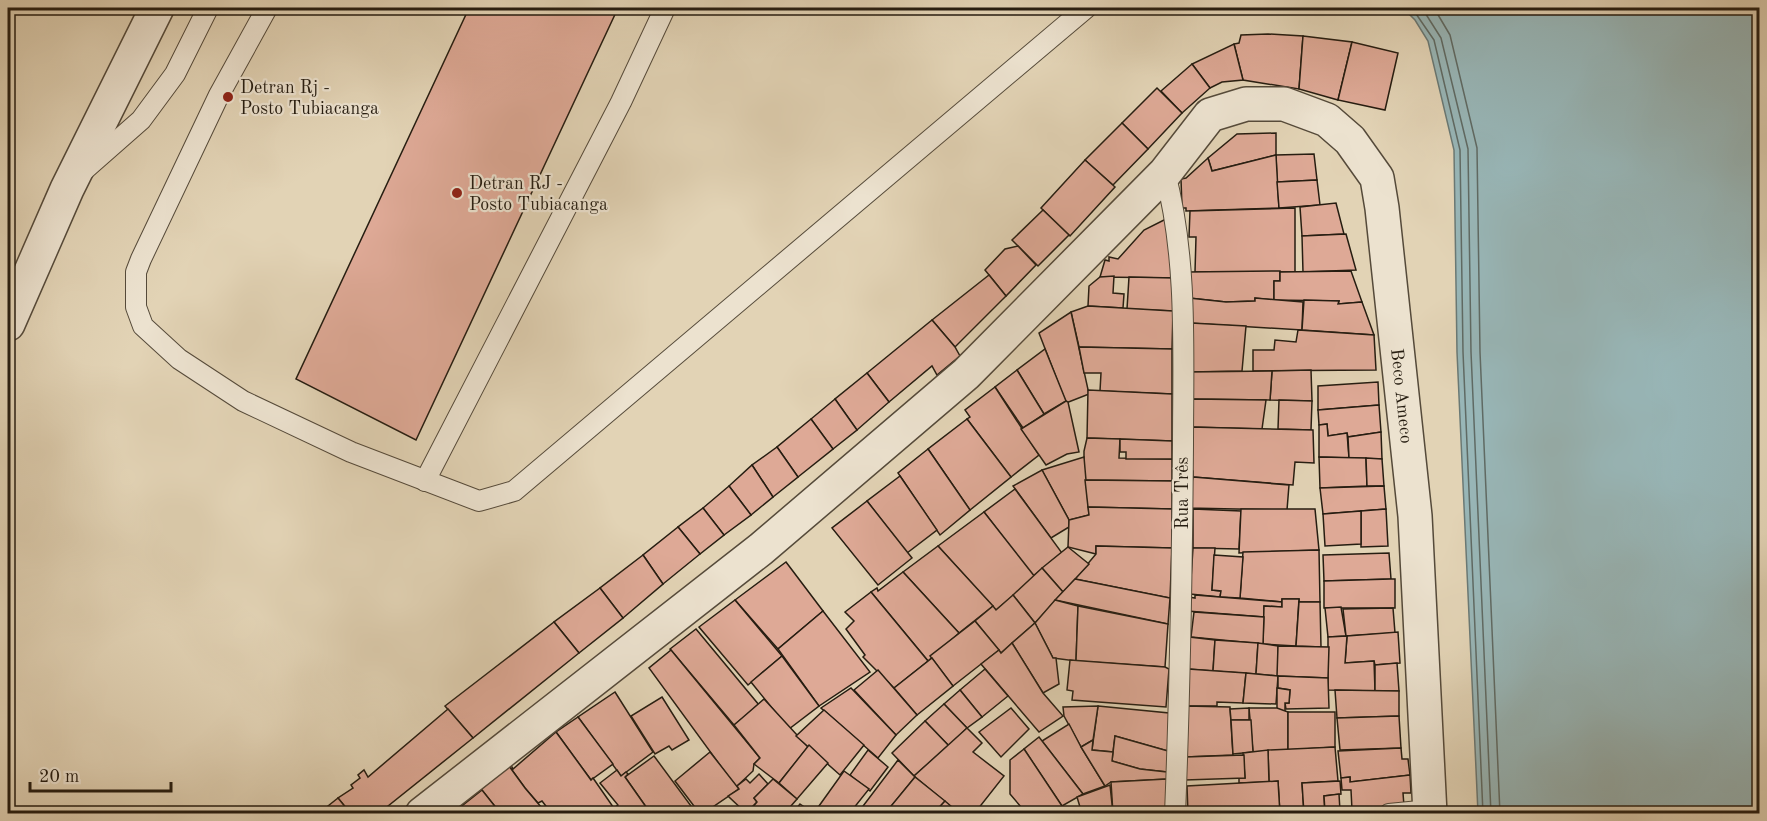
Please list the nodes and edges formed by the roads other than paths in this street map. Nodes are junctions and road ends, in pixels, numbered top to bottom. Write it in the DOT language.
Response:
graph roads {
  1 [pos="157,8"];
  2 [pos="208,8"];
  3 [pos="267,8"];
  4 [pos="665,8"];
  5 [pos="1086,8"];
  6 [pos="1165,173"];
  7 [pos="67,189"];
  8 [pos="8,324"];
  9 [pos="425,481"];
  10 [pos="1430,812"];
  11 [pos="422,813"];
  12 [pos="1175,813"];
  13 [pos="1389,813"];
  1 -- 7 [label="street"];
  2 -- 7 [label="lane"];
  3 -- 9 [label="lane"];
  4 -- 9 [label="lane"];
  5 -- 9 [label="lane"];
  6 -- 10 [label="street, Beco Ameco"];
  6 -- 11 [label="street"];
  6 -- 12 [label="lane, Rua Três"];
  7 -- 8 [label="street"];
  10 -- 13 [label="lane"];
}
